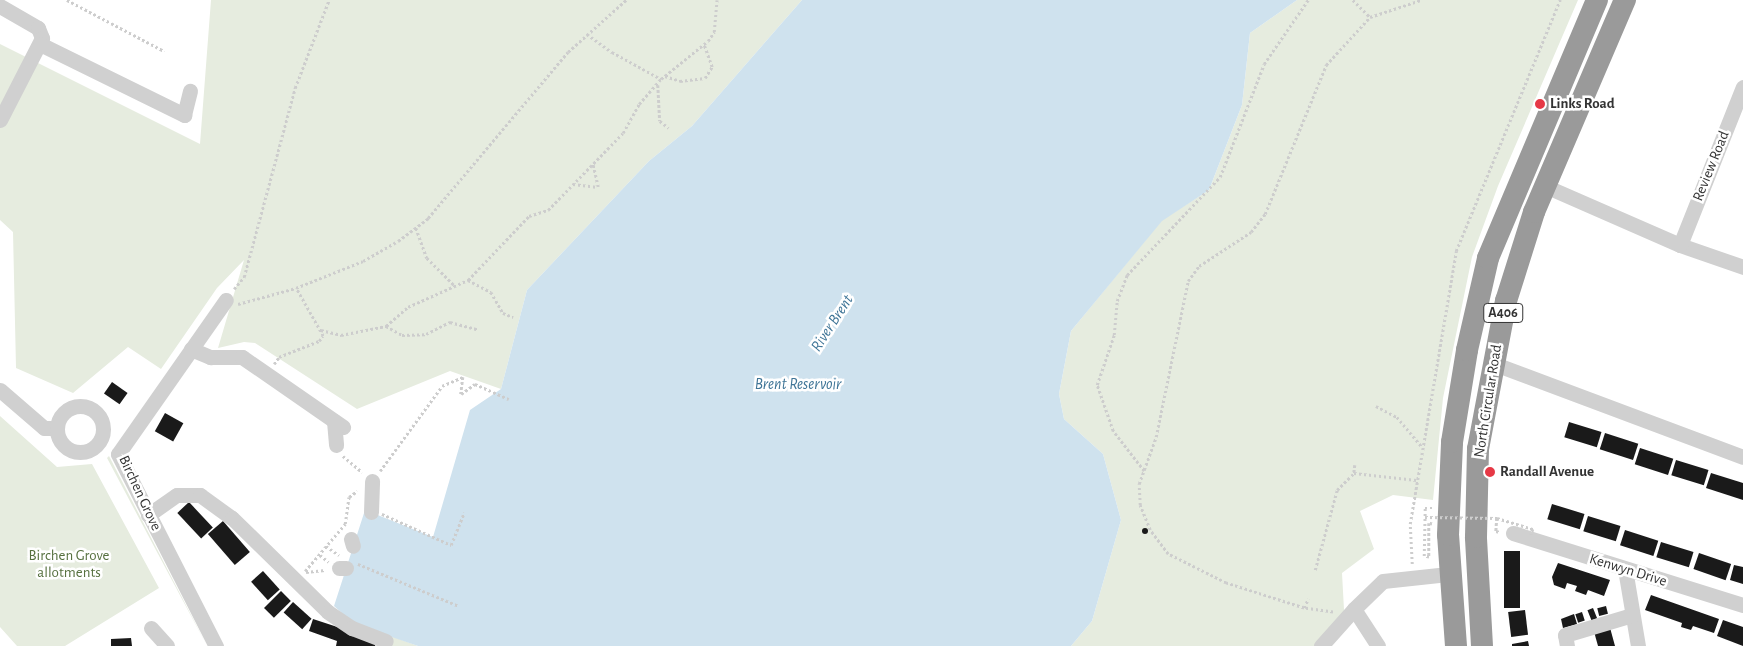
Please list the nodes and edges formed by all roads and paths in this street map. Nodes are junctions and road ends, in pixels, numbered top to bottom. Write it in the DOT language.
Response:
graph roads {
  1 [pos="67,0"];
  2 [pos="329,0"];
  3 [pos="626,0"];
  4 [pos="717,0"];
  5 [pos="1308,0"];
  6 [pos="1353,0"];
  7 [pos="1421,0"];
  8 [pos="1597,0"];
  9 [pos="1625,0"];
  10 [pos="0,6"];
  11 [pos="1370,17"];
  12 [pos="587,34"];
  13 [pos="40,44"];
  14 [pos="704,45"];
  15 [pos="164,51"];
  16 [pos="665,76"];
  17 [pos="661,79"];
  18 [pos="658,84"];
  19 [pos="1743,87"];
  20 [pos="190,91"];
  21 [pos="0,120"];
  22 [pos="669,128"];
  23 [pos="592,165"];
  24 [pos="573,184"];
  25 [pos="1545,186"];
  26 [pos="416,228"];
  27 [pos="1680,245"];
  28 [pos="1743,267"];
  29 [pos="468,280"];
  30 [pos="454,285"];
  31 [pos="296,288"];
  32 [pos="227,304"];
  33 [pos="513,317"];
  34 [pos="386,326"];
  35 [pos="477,329"];
  36 [pos="321,330"];
  37 [pos="191,349"];
  38 [pos="1492,362"];
  39 [pos="268,374"];
  40 [pos="0,390"];
  41 [pos="509,399"];
  42 [pos="1376,406"];
  43 [pos="57,428"];
  44 [pos="100,443"];
  45 [pos="336,445"];
  46 [pos="1422,447"];
  47 [pos="118,454"];
  48 [pos="1743,457"];
  49 [pos="1355,465"];
  50 [pos="1144,470"];
  51 [pos="1354,473"];
  52 [pos="1418,480"];
  53 [pos="372,481"];
  54 [pos="1435,508"];
  55 [pos="371,511"];
  56 [pos="464,512"];
  57 [pos="148,515"];
  58 [pos="1425,518"];
  59 [pos="1497,518"];
  60 [pos="1509,533"];
  61 [pos="1531,535"];
  62 [pos="326,546"];
  63 [pos="1434,557"];
  64 [pos="1625,569"];
  65 [pos="1315,570"];
  66 [pos="1439,575"];
  67 [pos="297,581"];
  68 [pos="1308,599"];
  69 [pos="1743,605"];
  70 [pos="459,606"];
  71 [pos="1304,608"];
  72 [pos="1354,609"];
  73 [pos="1632,615"];
  74 [pos="151,628"];
  75 [pos="386,641"];
  76 [pos="167,646"];
  77 [pos="216,646"];
  78 [pos="1321,646"];
  79 [pos="1378,646"];
  80 [pos="1456,646"];
  81 [pos="1482,646"];
  82 [pos="1567,646"];
  83 [pos="1638,646"];
  1 -- 15 [label="path"];
  2 -- 32 [label="path"];
  3 -- 12 [label="path"];
  4 -- 14 [label="path"];
  5 -- 50 [label="path"];
  6 -- 11 [label="path"];
  7 -- 11 [label="path"];
  8 -- 80 [label="highway, North Circular Road / A406"];
  9 -- 25 [label="highway, North Circular Road / A406"];
  10 -- 13 [label="street"];
  11 -- 50 [label="path"];
  12 -- 17 [label="path"];
  12 -- 26 [label="path"];
  13 -- 20 [label="street"];
  13 -- 21 [label="street"];
  14 -- 16 [label="path"];
  14 -- 16 [label="path"];
  16 -- 17 [label="path"];
  17 -- 18 [label="path"];
  18 -- 22 [label="path"];
  18 -- 23 [label="path"];
  19 -- 27 [label="street, Review Road"];
  23 -- 24 [label="path"];
  23 -- 24 [label="path"];
  24 -- 29 [label="path"];
  25 -- 27 [label="street"];
  25 -- 38 [label="highway, North Circular Road / A406"];
  26 -- 30 [label="path"];
  26 -- 31 [label="path"];
  27 -- 28 [label="street"];
  29 -- 30 [label="path"];
  29 -- 33 [label="path"];
  30 -- 34 [label="path"];
  31 -- 32 [label="path"];
  31 -- 36 [label="path"];
  32 -- 37 [label="street, Birchen Grove"];
  34 -- 35 [label="path"];
  34 -- 36 [label="path"];
  36 -- 39 [label="path"];
  37 -- 39 [label="street"];
  37 -- 47 [label="street, Birchen Grove"];
  38 -- 48 [label="street"];
  38 -- 81 [label="highway, North Circular Road / A406"];
  39 -- 45 [label="street"];
  40 -- 43 [label="street"];
  41 -- 53 [label="path"];
  42 -- 46 [label="path"];
  43 -- 44 [label="street"];
  43 -- 44 [label="street"];
  44 -- 47 [label="street"];
  45 -- 53 [label="path"];
  47 -- 57 [label="street, Birchen Grove"];
  49 -- 51 [label="path"];
  50 -- 71 [label="path"];
  51 -- 52 [label="path"];
  51 -- 65 [label="path"];
  53 -- 55 [label="street"];
  53 -- 62 [label="path"];
  54 -- 58 [label="path"];
  55 -- 56 [label="path"];
  57 -- 67 [label="street"];
  57 -- 77 [label="street, Birchen Grove"];
  58 -- 59 [label="path, bridge"];
  58 -- 63 [label="path"];
  59 -- 60 [label="path"];
  59 -- 61 [label="path, bridge"];
  60 -- 64 [label="street, Kenwyn Drive"];
  62 -- 67 [label="path"];
  62 -- 70 [label="path"];
  64 -- 69 [label="street, Kenwyn Drive"];
  64 -- 73 [label="street"];
  66 -- 72 [label="street"];
  67 -- 75 [label="street"];
  68 -- 71 [label="path"];
  71 -- 72 [label="path"];
  72 -- 78 [label="street"];
  72 -- 79 [label="street"];
  73 -- 82 [label="street"];
  73 -- 83 [label="street"];
  74 -- 76 [label="street"];
}
